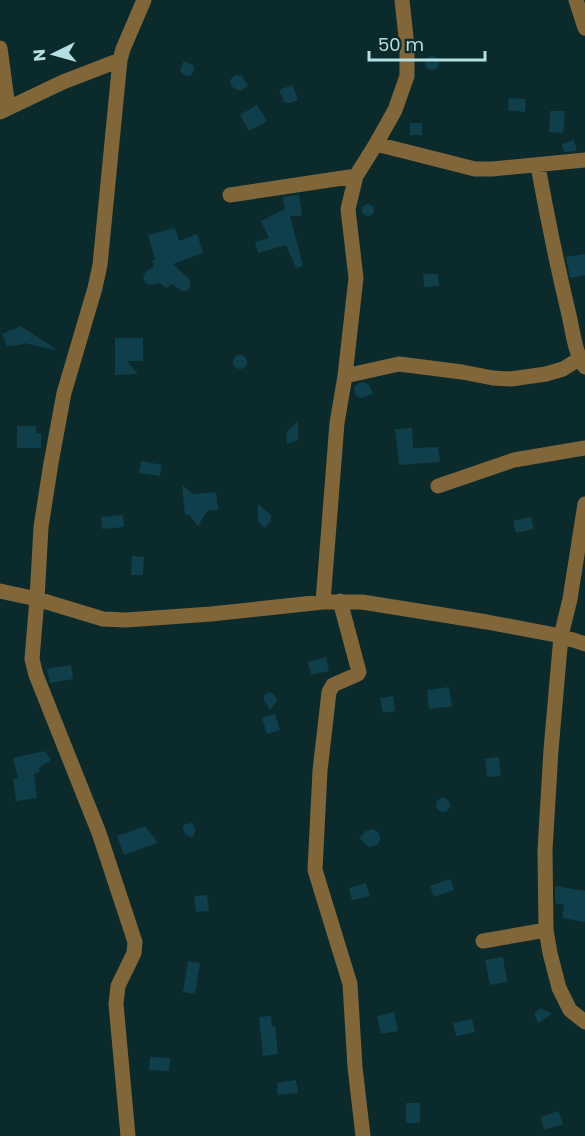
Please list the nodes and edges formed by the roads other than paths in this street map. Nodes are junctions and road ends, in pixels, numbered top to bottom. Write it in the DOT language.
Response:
graph roads {
  1 [pos="144,0"];
  2 [pos="402,0"];
  3 [pos="576,0"];
  4 [pos="585,28"];
  5 [pos="0,48"];
  6 [pos="120,60"];
  7 [pos="4,110"];
  8 [pos="376,144"];
  9 [pos="585,160"];
  10 [pos="538,166"];
  11 [pos="356,176"];
  12 [pos="230,195"];
  13 [pos="582,363"];
  14 [pos="345,376"];
  15 [pos="585,448"];
  16 [pos="438,486"];
  17 [pos="585,504"];
  18 [pos="0,591"];
  19 [pos="37,599"];
  20 [pos="323,602"];
  21 [pos="340,602"];
  22 [pos="561,636"];
  23 [pos="585,644"];
  24 [pos="546,930"];
  25 [pos="483,940"];
  26 [pos="585,1022"];
  27 [pos="128,1136"];
  28 [pos="363,1136"];
  1 -- 6 [label="street"];
  2 -- 8 [label="street"];
  3 -- 4 [label="street"];
  5 -- 7 [label="street"];
  6 -- 7 [label="street"];
  6 -- 19 [label="street"];
  8 -- 10 [label="street"];
  8 -- 11 [label="street"];
  9 -- 10 [label="street"];
  10 -- 13 [label="street"];
  11 -- 12 [label="street"];
  11 -- 14 [label="street"];
  13 -- 14 [label="street"];
  14 -- 20 [label="street"];
  15 -- 16 [label="street"];
  17 -- 22 [label="street"];
  18 -- 19 [label="street"];
  19 -- 20 [label="street"];
  19 -- 27 [label="street"];
  20 -- 21 [label="street"];
  21 -- 22 [label="street"];
  21 -- 28 [label="street"];
  22 -- 23 [label="street"];
  22 -- 24 [label="street"];
  24 -- 25 [label="street"];
  24 -- 26 [label="street"];
}
